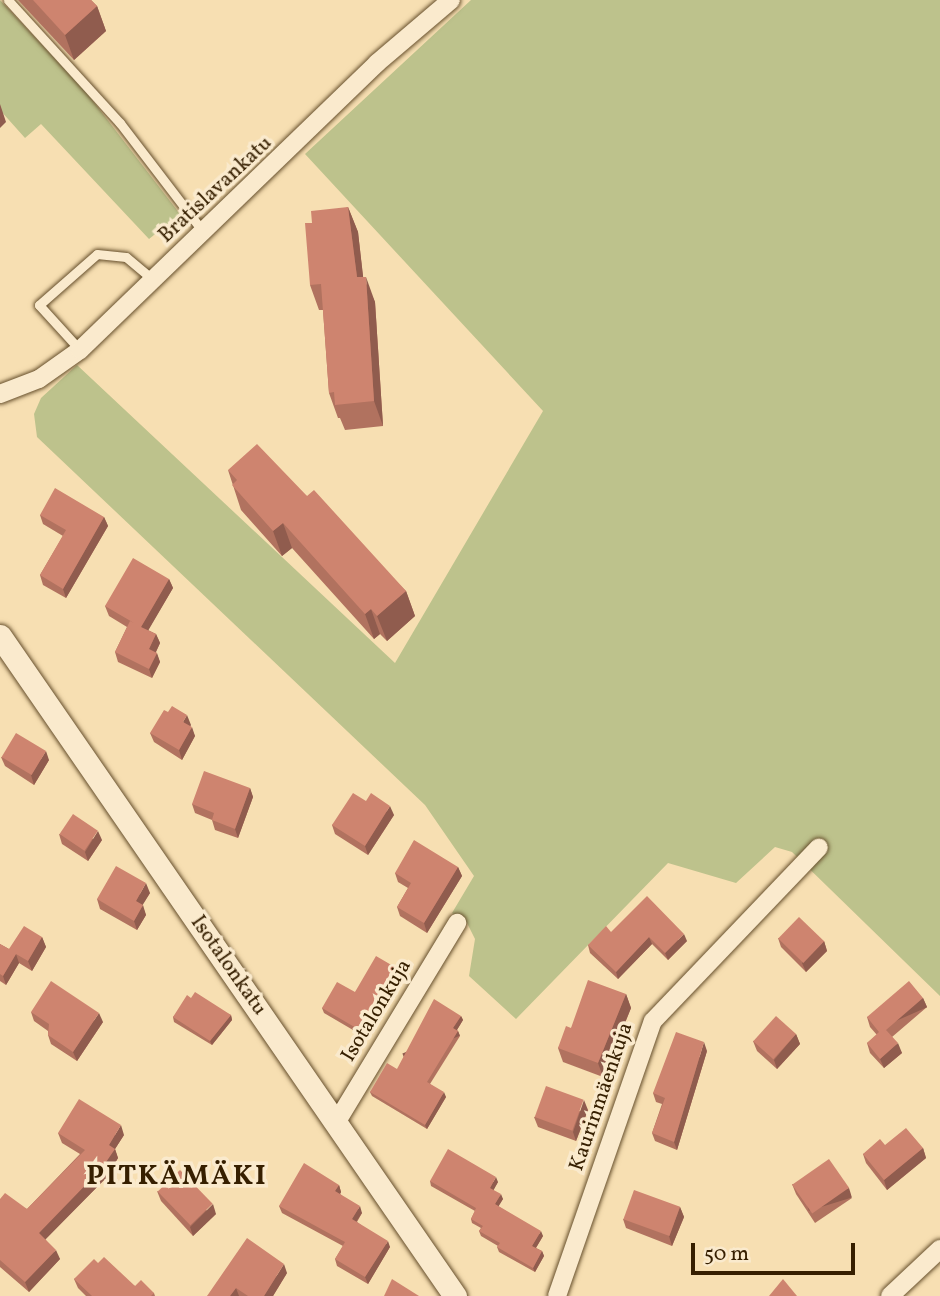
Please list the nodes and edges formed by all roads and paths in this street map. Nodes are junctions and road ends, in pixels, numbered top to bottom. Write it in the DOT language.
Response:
graph roads {
  1 [pos="8,0"];
  2 [pos="451,0"];
  3 [pos="204,233"];
  4 [pos="153,280"];
  5 [pos="80,350"];
  6 [pos="0,394"];
  7 [pos="0,636"];
  8 [pos="819,847"];
  9 [pos="457,923"];
  10 [pos="336,1124"];
  11 [pos="940,1249"];
  12 [pos="455,1296"];
  13 [pos="557,1296"];
  14 [pos="890,1296"];
  1 -- 3 [label="lane"];
  2 -- 3 [label="street, Bratislavankatu"];
  3 -- 4 [label="street, Bratislavankatu"];
  4 -- 5 [label="street, Bratislavankatu"];
  4 -- 5 [label="lane"];
  5 -- 6 [label="street, Bratislavankatu"];
  7 -- 10 [label="street, Isotalonkatu"];
  8 -- 13 [label="street, Kaurinmäenkuja"];
  9 -- 10 [label="street, Isotalonkuja"];
  10 -- 12 [label="street, Isotalonkatu"];
  11 -- 14 [label="street"];
}
